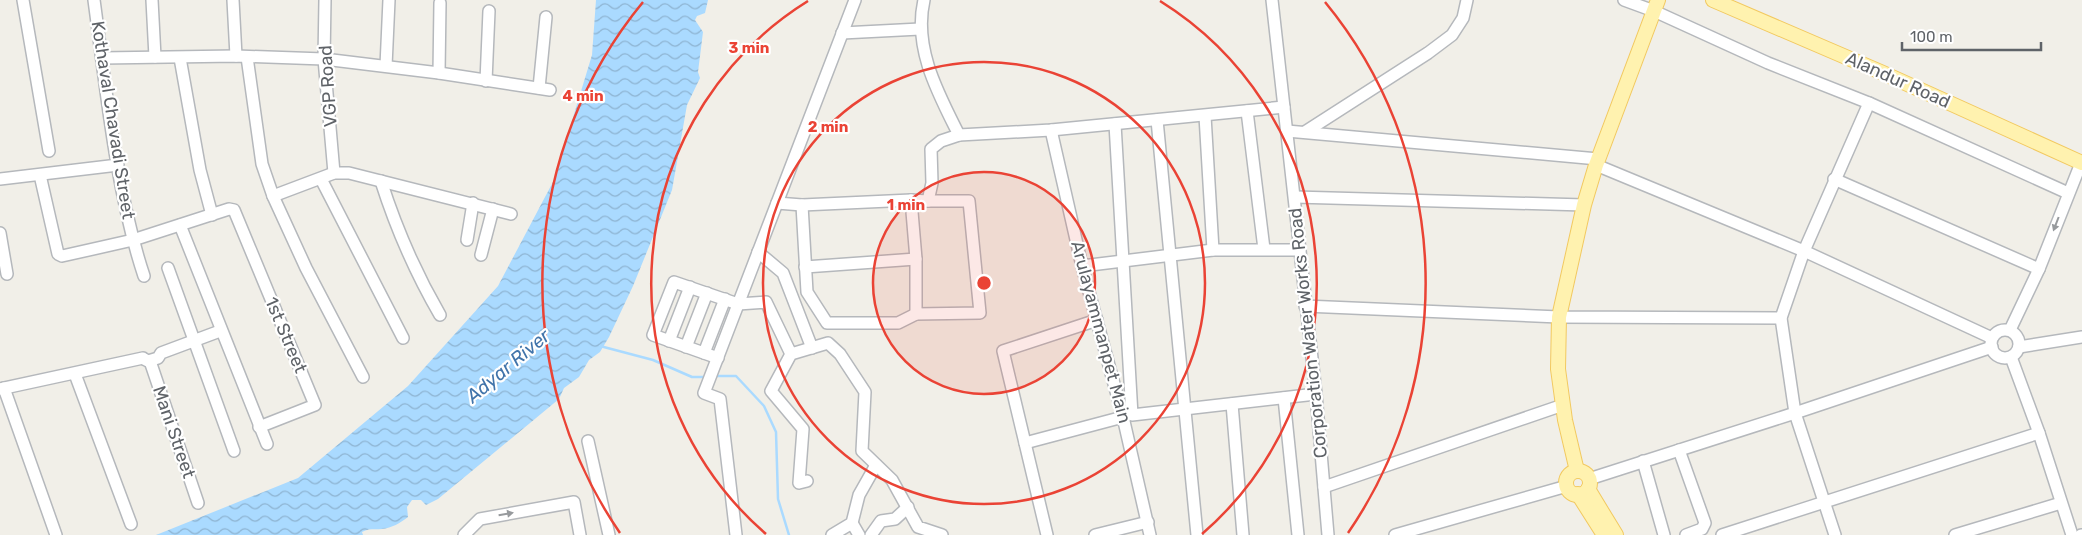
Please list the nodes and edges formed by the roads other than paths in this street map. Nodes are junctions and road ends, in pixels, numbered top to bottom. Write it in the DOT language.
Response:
graph roads {
  1 [pos="23,0"];
  2 [pos="94,0"];
  3 [pos="152,0"];
  4 [pos="233,0"];
  5 [pos="325,0"];
  6 [pos="389,0"];
  7 [pos="855,0"];
  8 [pos="924,0"];
  9 [pos="1272,0"];
  10 [pos="1467,0"];
  11 [pos="1624,0"];
  12 [pos="1712,0"];
  13 [pos="440,3"];
  14 [pos="1656,6"];
  15 [pos="490,11"];
  16 [pos="546,18"];
  17 [pos="920,29"];
  18 [pos="842,33"];
  19 [pos="155,57"];
  20 [pos="242,57"];
  21 [pos="102,58"];
  22 [pos="180,58"];
  23 [pos="324,59"];
  24 [pos="386,66"];
  25 [pos="439,72"];
  26 [pos="486,81"];
  27 [pos="1869,103"];
  28 [pos="1284,107"];
  29 [pos="1247,111"];
  30 [pos="1204,116"];
  31 [pos="1157,120"];
  32 [pos="1115,124"];
  33 [pos="1051,130"];
  34 [pos="1287,131"];
  35 [pos="1305,132"];
  36 [pos="959,135"];
  37 [pos="49,151"];
  38 [pos="1597,162"];
  39 [pos="2082,162"];
  40 [pos="118,164"];
  41 [pos="334,173"];
  42 [pos="40,175"];
  43 [pos="0,179"];
  44 [pos="321,179"];
  45 [pos="1834,179"];
  46 [pos="381,181"];
  47 [pos="2068,193"];
  48 [pos="273,196"];
  49 [pos="1294,197"];
  50 [pos="911,200"];
  51 [pos="928,201"];
  52 [pos="473,203"];
  53 [pos="777,203"];
  54 [pos="802,205"];
  55 [pos="1584,205"];
  56 [pos="494,208"];
  57 [pos="511,214"];
  58 [pos="212,215"];
  59 [pos="180,226"];
  60 [pos="0,233"];
  61 [pos="133,240"];
  62 [pos="468,240"];
  63 [pos="1264,249"];
  64 [pos="1213,250"];
  65 [pos="1299,250"];
  66 [pos="1804,251"];
  67 [pos="758,252"];
  68 [pos="1171,254"];
  69 [pos="481,255"];
  70 [pos="916,259"];
  71 [pos="1123,260"];
  72 [pos="1082,266"];
  73 [pos="805,267"];
  74 [pos="168,268"];
  75 [pos="2039,269"];
  76 [pos="7,274"];
  77 [pos="144,276"];
  78 [pos="690,287"];
  79 [pos="707,293"];
  80 [pos="725,299"];
  81 [pos="738,304"];
  82 [pos="1305,306"];
  83 [pos="916,314"];
  84 [pos="440,315"];
  85 [pos="1559,317"];
  86 [pos="1781,318"];
  87 [pos="1097,320"];
  88 [pos="2010,330"];
  89 [pos="220,331"];
  90 [pos="2082,337"];
  91 [pos="403,338"];
  92 [pos="669,341"];
  93 [pos="193,342"];
  94 [pos="1992,343"];
  95 [pos="686,347"];
  96 [pos="2019,347"];
  97 [pos="812,348"];
  98 [pos="704,353"];
  99 [pos="791,354"];
  100 [pos="2010,357"];
  101 [pos="718,358"];
  102 [pos="146,360"];
  103 [pos="74,374"];
  104 [pos="363,377"];
  105 [pos="2,389"];
  106 [pos="1316,394"];
  107 [pos="1284,398"];
  108 [pos="326,400"];
  109 [pos="315,404"];
  110 [pos="1232,404"];
  111 [pos="1563,405"];
  112 [pos="1186,409"];
  113 [pos="1795,413"];
  114 [pos="1128,416"];
  115 [pos="259,427"];
  116 [pos="2039,433"];
  117 [pos="588,441"];
  118 [pos="1025,443"];
  119 [pos="267,444"];
  120 [pos="1679,450"];
  121 [pos="234,451"];
  122 [pos="1643,461"];
  123 [pos="876,465"];
  124 [pos="806,481"];
  125 [pos="1324,487"];
  126 [pos="1580,487"];
  127 [pos="198,503"];
  128 [pos="1824,503"];
  129 [pos="2061,503"];
  130 [pos="908,507"];
  131 [pos="1148,522"];
  132 [pos="852,523"];
  133 [pos="131,524"];
  134 [pos="56,535"];
  135 [pos="464,535"];
  136 [pos="580,535"];
  137 [pos="609,535"];
  138 [pos="736,535"];
  139 [pos="832,535"];
  140 [pos="859,535"];
  141 [pos="871,535"];
  142 [pos="942,535"];
  143 [pos="1047,535"];
  144 [pos="1096,535"];
  145 [pos="1150,535"];
  146 [pos="1197,535"];
  147 [pos="1243,535"];
  148 [pos="1298,535"];
  149 [pos="1328,535"];
  150 [pos="1395,535"];
  151 [pos="1604,535"];
  152 [pos="1616,535"];
  153 [pos="1664,535"];
  154 [pos="1686,535"];
  155 [pos="1722,535"];
  156 [pos="1835,535"];
  157 [pos="1956,535"];
  158 [pos="2072,535"];
  1 -- 37 [label="street"];
  2 -- 21 [label="street, Kothaval Chavadi Street"];
  3 -- 19 [label="street"];
  4 -- 20 [label="street"];
  5 -- 23 [label="street, VGP Road"];
  6 -- 24 [label="street"];
  7 -- 18 [label="street"];
  8 -- 17 [label="street"];
  9 -- 28 [label="street, Corporation Water Works Road"];
  10 -- 35 [label="street"];
  11 -- 14 [label="street"];
  12 -- 39 [label="main road, Alandur Road"];
  13 -- 25 [label="street"];
  14 -- 27 [label="street"];
  14 -- 38 [label="main road"];
  15 -- 26 [label="street"];
  16 -- 26 [label="street"];
  17 -- 18 [label="street"];
  17 -- 36 [label="street"];
  18 -- 53 [label="street"];
  19 -- 21 [label="street"];
  19 -- 22 [label="street"];
  20 -- 22 [label="street"];
  20 -- 23 [label="street"];
  20 -- 48 [label="street"];
  21 -- 40 [label="street, Kothaval Chavadi Street"];
  22 -- 58 [label="street"];
  23 -- 24 [label="street"];
  23 -- 41 [label="street, VGP Road"];
  24 -- 25 [label="street"];
  25 -- 26 [label="street"];
  27 -- 45 [label="street"];
  27 -- 47 [label="street"];
  28 -- 29 [label="street"];
  28 -- 34 [label="street, Corporation Water Works Road"];
  29 -- 30 [label="street"];
  29 -- 63 [label="street"];
  30 -- 31 [label="street"];
  30 -- 64 [label="street"];
  31 -- 32 [label="street"];
  31 -- 68 [label="street"];
  32 -- 33 [label="street"];
  32 -- 71 [label="street"];
  33 -- 36 [label="street"];
  33 -- 72 [label="street, Arulayammanpet Main"];
  34 -- 35 [label="street"];
  34 -- 49 [label="street, Corporation Water Works Road"];
  35 -- 38 [label="street"];
  36 -- 51 [label="street"];
  38 -- 55 [label="main road"];
  38 -- 66 [label="street"];
  39 -- 47 [label="street"];
  40 -- 42 [label="street"];
  40 -- 61 [label="street, Kothaval Chavadi Street"];
  41 -- 44 [label="street"];
  41 -- 46 [label="street"];
  42 -- 43 [label="street"];
  42 -- 61 [label="street"];
  44 -- 48 [label="street"];
  44 -- 91 [label="street"];
  45 -- 66 [label="street"];
  45 -- 75 [label="street"];
  46 -- 52 [label="street"];
  46 -- 84 [label="street"];
  47 -- 75 [label="street, one-way"];
  48 -- 104 [label="street"];
  49 -- 55 [label="street"];
  49 -- 65 [label="street, Corporation Water Works Road"];
  50 -- 51 [label="street"];
  50 -- 54 [label="street"];
  50 -- 70 [label="street"];
  51 -- 83 [label="street"];
  52 -- 56 [label="street"];
  52 -- 62 [label="street"];
  53 -- 54 [label="street"];
  53 -- 67 [label="street"];
  54 -- 73 [label="street"];
  55 -- 85 [label="main road"];
  56 -- 57 [label="street"];
  56 -- 69 [label="street"];
  58 -- 59 [label="street"];
  58 -- 109 [label="street, 1st Street"];
  59 -- 61 [label="street"];
  59 -- 89 [label="street"];
  60 -- 76 [label="street"];
  61 -- 77 [label="street, Kothaval Chavadi Street"];
  63 -- 64 [label="street"];
  63 -- 65 [label="street"];
  64 -- 68 [label="street"];
  65 -- 82 [label="street, Corporation Water Works Road"];
  66 -- 86 [label="street"];
  66 -- 94 [label="street"];
  67 -- 81 [label="street"];
  67 -- 97 [label="street"];
  68 -- 71 [label="street"];
  68 -- 112 [label="street"];
  70 -- 73 [label="street"];
  70 -- 83 [label="street"];
  71 -- 72 [label="street"];
  71 -- 114 [label="street"];
  72 -- 87 [label="street, Arulayammanpet Main"];
  73 -- 83 [label="street"];
  74 -- 93 [label="street"];
  75 -- 88 [label="street"];
  78 -- 79 [label="street"];
  78 -- 92 [label="street"];
  78 -- 92 [label="street"];
  79 -- 80 [label="street"];
  79 -- 95 [label="street"];
  80 -- 81 [label="street"];
  80 -- 98 [label="street"];
  81 -- 99 [label="street"];
  81 -- 101 [label="street"];
  82 -- 85 [label="street"];
  82 -- 106 [label="street, Corporation Water Works Road"];
  85 -- 86 [label="street"];
  85 -- 111 [label="main road"];
  86 -- 113 [label="street"];
  87 -- 114 [label="street, Arulayammanpet Main"];
  87 -- 118 [label="street"];
  88 -- 94 [label="street"];
  88 -- 96 [label="street"];
  89 -- 93 [label="street"];
  89 -- 115 [label="street"];
  90 -- 96 [label="street"];
  92 -- 95 [label="street"];
  93 -- 102 [label="street"];
  93 -- 121 [label="street"];
  94 -- 100 [label="street"];
  94 -- 113 [label="street"];
  95 -- 98 [label="street"];
  96 -- 100 [label="street"];
  97 -- 99 [label="street"];
  97 -- 123 [label="street"];
  98 -- 101 [label="street"];
  99 -- 124 [label="street"];
  100 -- 116 [label="street"];
  101 -- 138 [label="street"];
  102 -- 103 [label="street"];
  102 -- 127 [label="street, Mani Street"];
  103 -- 105 [label="street"];
  103 -- 133 [label="street"];
  105 -- 134 [label="street"];
  106 -- 107 [label="street"];
  106 -- 125 [label="street, Corporation Water Works Road"];
  107 -- 110 [label="street"];
  107 -- 148 [label="street"];
  108 -- 109 [label="street"];
  109 -- 115 [label="street"];
  110 -- 112 [label="street"];
  110 -- 147 [label="street"];
  111 -- 125 [label="street"];
  111 -- 126 [label="main road"];
  112 -- 114 [label="street"];
  112 -- 146 [label="street"];
  113 -- 120 [label="street"];
  113 -- 128 [label="street"];
  114 -- 118 [label="street"];
  114 -- 131 [label="street, Arulayammanpet Main"];
  115 -- 119 [label="street"];
  116 -- 128 [label="street"];
  116 -- 129 [label="street"];
  117 -- 137 [label="street"];
  118 -- 143 [label="street"];
  120 -- 122 [label="street"];
  120 -- 154 [label="street"];
  122 -- 126 [label="street"];
  122 -- 153 [label="street"];
  123 -- 130 [label="street"];
  123 -- 132 [label="street"];
  125 -- 149 [label="street, Corporation Water Works Road"];
  126 -- 150 [label="street"];
  126 -- 151 [label="main road"];
  126 -- 152 [label="main road"];
  128 -- 155 [label="street"];
  128 -- 156 [label="street"];
  129 -- 157 [label="street"];
  129 -- 158 [label="street"];
  130 -- 141 [label="street"];
  130 -- 142 [label="street"];
  131 -- 144 [label="street"];
  131 -- 145 [label="street, Arulayammanpet Main"];
  132 -- 139 [label="street"];
  132 -- 140 [label="street"];
  135 -- 136 [label="street, one-way"];
}
